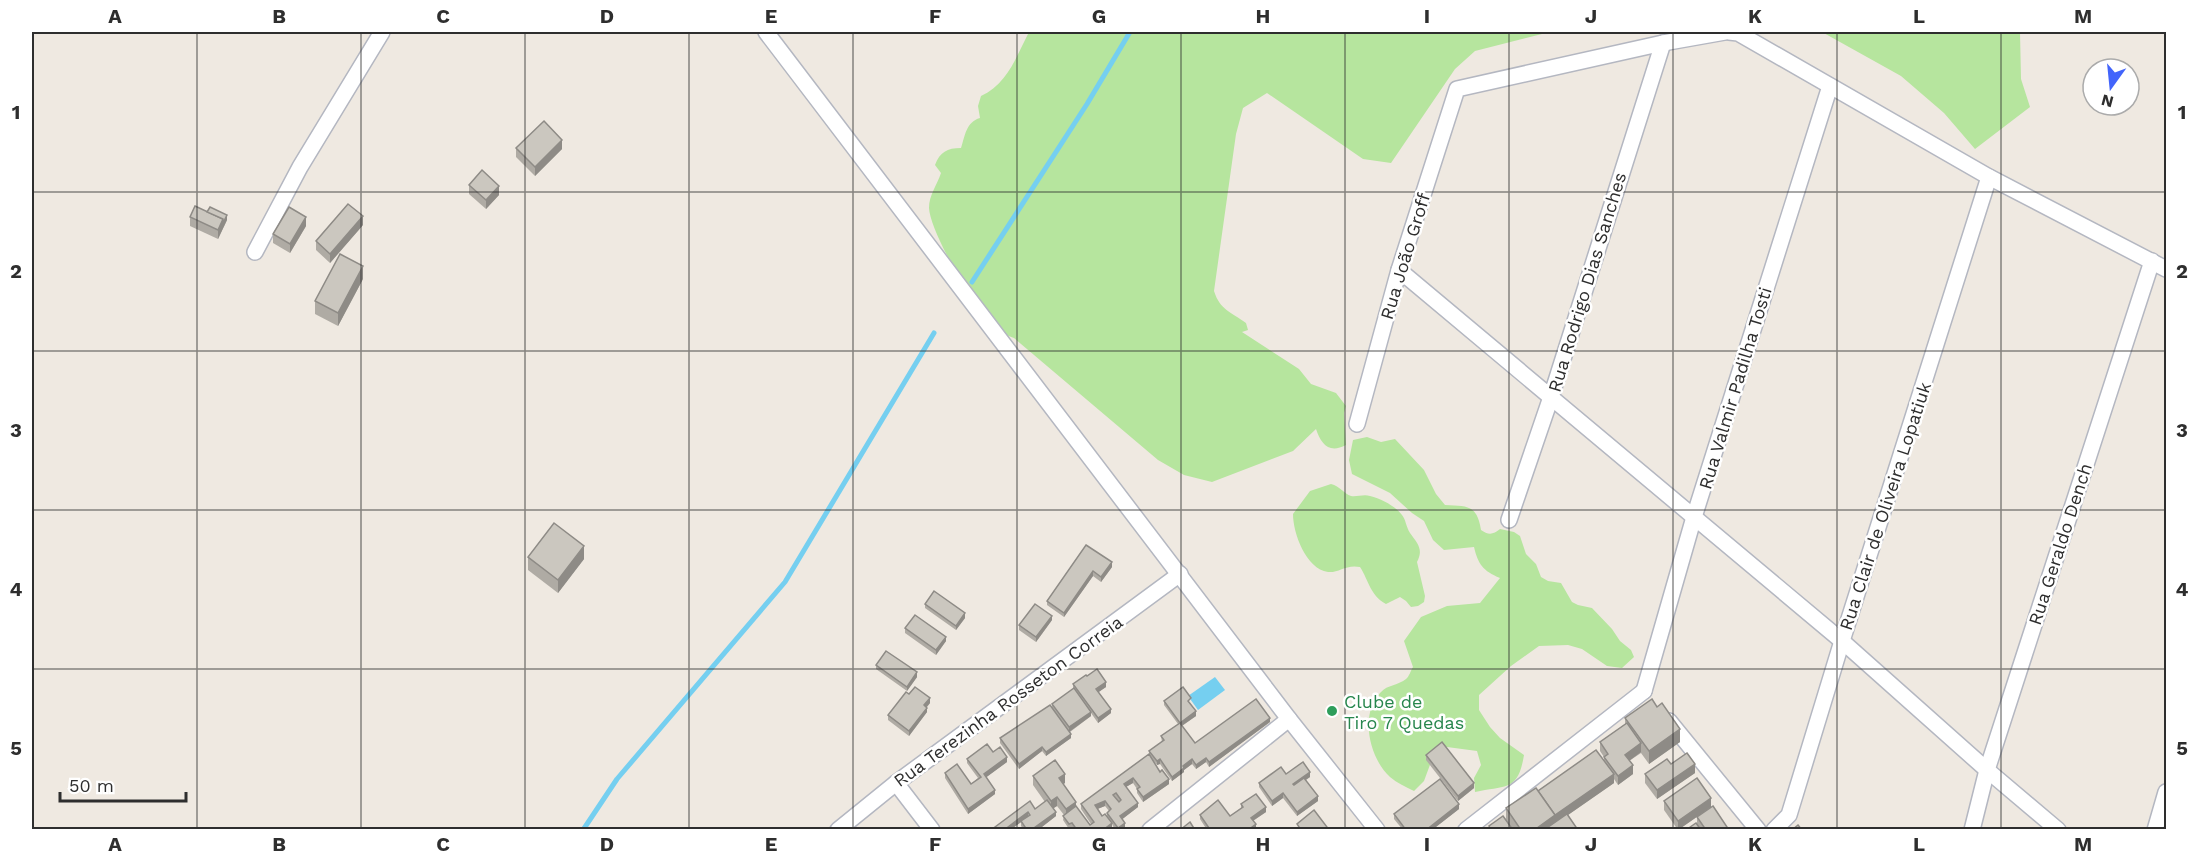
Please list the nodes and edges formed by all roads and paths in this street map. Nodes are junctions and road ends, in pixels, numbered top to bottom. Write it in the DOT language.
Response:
graph roads {
  1 [pos="382,32"];
  2 [pos="766,32"];
  3 [pos="1727,32"];
  4 [pos="1663,43"];
  5 [pos="1830,86"];
  6 [pos="1989,177"];
  7 [pos="255,252"];
  8 [pos="2152,261"];
  9 [pos="2166,269"];
  10 [pos="1399,270"];
  11 [pos="1551,397"];
  12 [pos="1357,424"];
  13 [pos="1694,517"];
  14 [pos="1509,520"];
  15 [pos="1180,574"];
  16 [pos="1842,641"];
  17 [pos="1652,701"];
  18 [pos="1288,719"];
  19 [pos="1987,770"];
  20 [pos="896,783"];
  21 [pos="2166,792"];
  22 [pos="838,830"];
  23 [pos="932,830"];
  24 [pos="1150,830"];
  25 [pos="1377,830"];
  26 [pos="1466,830"];
  27 [pos="1758,830"];
  28 [pos="1774,830"];
  29 [pos="1972,830"];
  30 [pos="2058,830"];
  31 [pos="2155,830"];
  1 -- 7 [label="street"];
  2 -- 15 [label="street"];
  3 -- 4 [label="street"];
  3 -- 5 [label="street"];
  4 -- 10 [label="street, Rua João Groff"];
  4 -- 11 [label="street, Rua Rodrigo Dias Sanches"];
  5 -- 6 [label="street"];
  5 -- 13 [label="street, Rua Valmir Padilha Tosti"];
  6 -- 8 [label="street"];
  6 -- 16 [label="street, Rua Clair de Oliveira Lopatiuk"];
  8 -- 9 [label="street"];
  8 -- 19 [label="street, Rua Geraldo Dench"];
  10 -- 11 [label="street"];
  10 -- 12 [label="street, Rua João Groff"];
  11 -- 13 [label="street"];
  11 -- 14 [label="street, Rua Rodrigo Dias Sanches"];
  13 -- 16 [label="street"];
  13 -- 17 [label="street, Rua Valmir Padilha Tosti"];
  15 -- 18 [label="street"];
  15 -- 20 [label="street, Rua Terezinha Rosseton Correia"];
  16 -- 19 [label="street"];
  16 -- 28 [label="street, Rua Clair de Oliveira Lopatiuk"];
  17 -- 26 [label="street"];
  17 -- 27 [label="street"];
  18 -- 24 [label="street"];
  18 -- 25 [label="street"];
  19 -- 29 [label="street, Rua Geraldo Dench"];
  19 -- 30 [label="street"];
  20 -- 22 [label="street, Rua Terezinha Rosseton Correia"];
  20 -- 23 [label="street"];
  21 -- 31 [label="street"];
}
